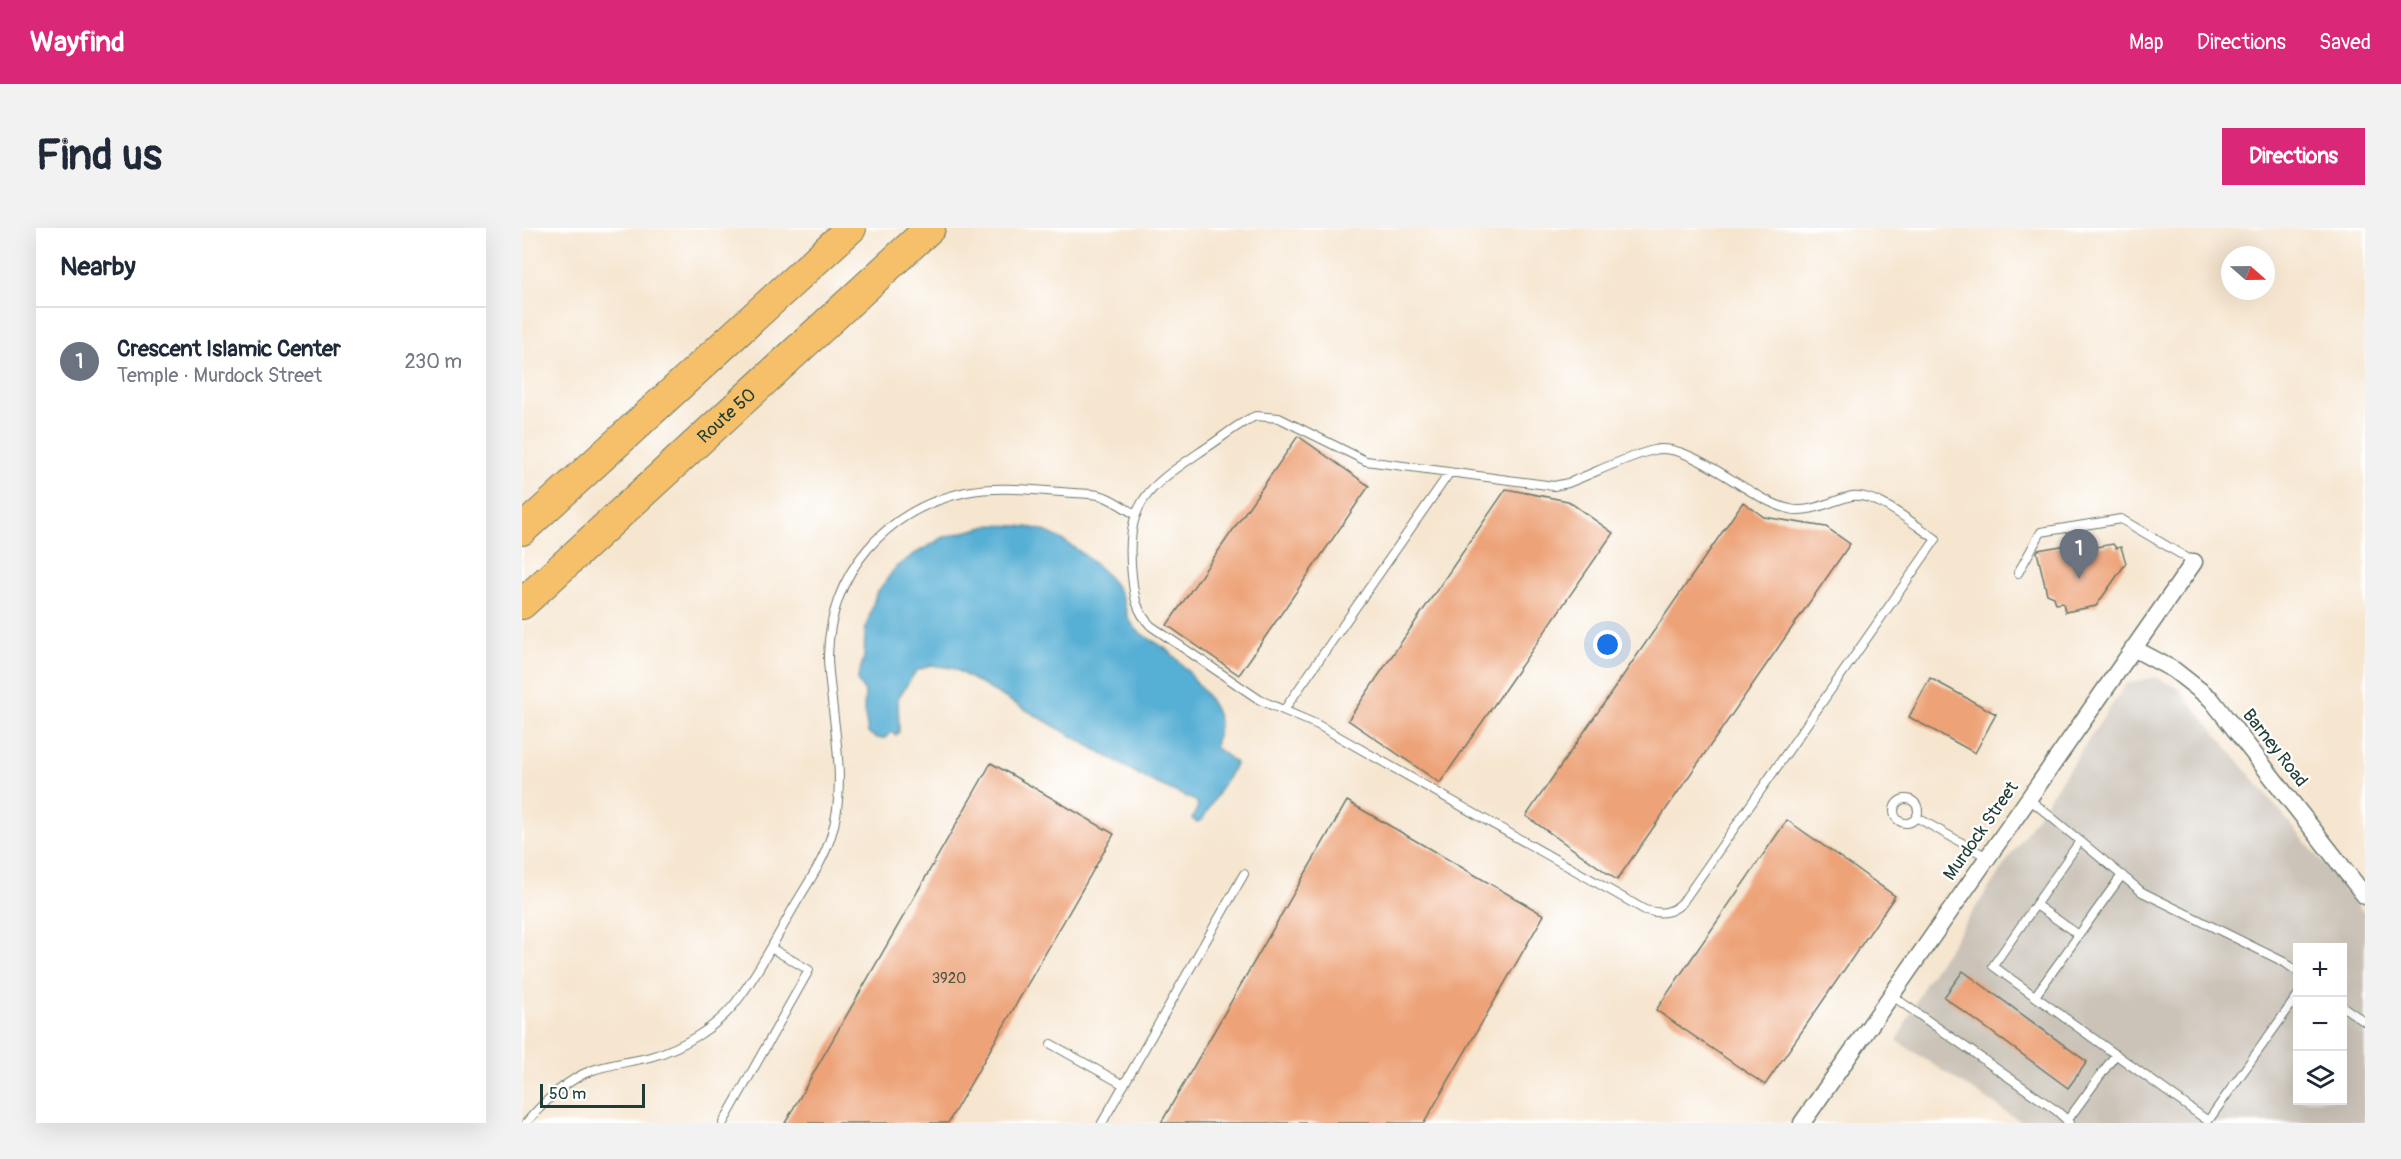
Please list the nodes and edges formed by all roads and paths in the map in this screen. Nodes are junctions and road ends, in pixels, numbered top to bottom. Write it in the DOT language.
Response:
graph roads {
  1 [pos="851,228"];
  2 [pos="930,228"];
  3 [pos="1450,472"];
  4 [pos="1136,515"];
  5 [pos="522,530"];
  6 [pos="2194,562"];
  7 [pos="2018,573"];
  8 [pos="522,604"];
  9 [pos="2133,648"];
  10 [pos="1284,710"];
  11 [pos="2028,798"];
  12 [pos="1916,817"];
  13 [pos="2080,841"];
  14 [pos="1987,857"];
  15 [pos="1244,874"];
  16 [pos="2122,875"];
  17 [pos="2365,896"];
  18 [pos="2036,905"];
  19 [pos="2079,935"];
  20 [pos="771,948"];
  21 [pos="2293,968"];
  22 [pos="1891,994"];
  23 [pos="2035,996"];
  24 [pos="2297,997"];
  25 [pos="2347,1009"];
  26 [pos="2365,1022"];
  27 [pos="1051,1044"];
  28 [pos="2116,1054"];
  29 [pos="1124,1085"];
  30 [pos="2068,1122"];
  31 [pos="2208,1122"];
  32 [pos="526,1123"];
  33 [pos="723,1123"];
  34 [pos="1102,1123"];
  35 [pos="1802,1123"];
  1 -- 5 [label="highway"];
  2 -- 8 [label="highway, Route 50"];
  3 -- 4 [label="lane"];
  3 -- 10 [label="lane"];
  3 -- 10 [label="lane"];
  4 -- 10 [label="lane"];
  4 -- 20 [label="lane"];
  6 -- 7 [label="lane"];
  6 -- 9 [label="street, Murdock Street"];
  9 -- 11 [label="street, Murdock Street"];
  9 -- 17 [label="street, Barney Road"];
  11 -- 13 [label="lane"];
  11 -- 14 [label="street, Murdock Street"];
  12 -- 14 [label="lane"];
  13 -- 16 [label="lane"];
  13 -- 18 [label="lane"];
  14 -- 22 [label="street, Murdock Street"];
  15 -- 29 [label="lane"];
  16 -- 19 [label="lane"];
  16 -- 21 [label="lane"];
  18 -- 19 [label="lane"];
  18 -- 23 [label="lane"];
  19 -- 23 [label="lane"];
  20 -- 32 [label="lane"];
  20 -- 33 [label="lane"];
  22 -- 30 [label="lane"];
  22 -- 35 [label="street, Murdock Street"];
  23 -- 28 [label="lane"];
  24 -- 31 [label="lane"];
  25 -- 26 [label="lane"];
  27 -- 29 [label="lane"];
  28 -- 30 [label="lane"];
  28 -- 31 [label="lane"];
  29 -- 34 [label="lane"];
}
